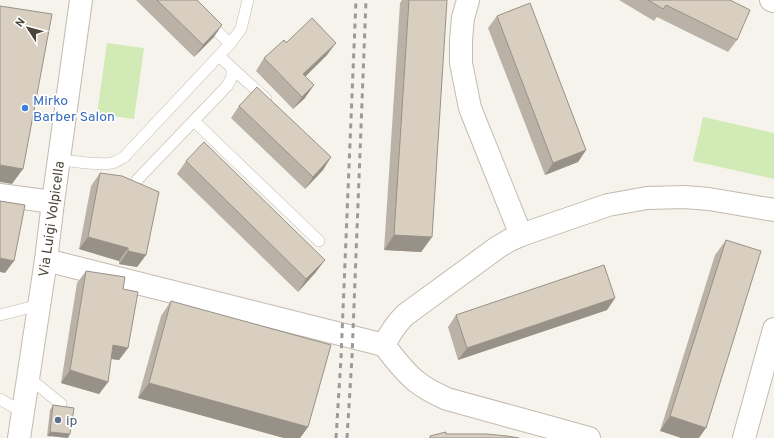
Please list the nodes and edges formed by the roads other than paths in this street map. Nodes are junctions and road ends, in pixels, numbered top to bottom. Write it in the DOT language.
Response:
graph roads {
  1 [pos="81,0"];
  2 [pos="186,0"];
  3 [pos="248,0"];
  4 [pos="468,0"];
  5 [pos="770,0"];
  6 [pos="774,1"];
  7 [pos="230,44"];
  8 [pos="219,56"];
  9 [pos="232,68"];
  10 [pos="273,105"];
  11 [pos="194,121"];
  12 [pos="60,160"];
  13 [pos="137,180"];
  14 [pos="0,195"];
  15 [pos="53,202"];
  16 [pos="774,210"];
  17 [pos="521,235"];
  18 [pos="319,241"];
  19 [pos="46,260"];
  20 [pos="39,305"];
  21 [pos="0,315"];
  22 [pos="774,329"];
  23 [pos="384,344"];
  24 [pos="28,377"];
  25 [pos="0,399"];
  26 [pos="22,412"];
  27 [pos="19,438"];
  28 [pos="55,438"];
  29 [pos="589,438"];
  30 [pos="744,438"];
  1 -- 12 [label="street, Via Luigi Volpicella"];
  2 -- 7 [label="lane"];
  3 -- 7 [label="lane"];
  4 -- 17 [label="street"];
  5 -- 6 [label="street"];
  7 -- 8 [label="lane"];
  8 -- 9 [label="lane"];
  8 -- 12 [label="lane"];
  9 -- 10 [label="lane"];
  9 -- 11 [label="lane"];
  11 -- 13 [label="lane"];
  11 -- 18 [label="lane"];
  12 -- 15 [label="street, Via Luigi Volpicella"];
  14 -- 15 [label="street"];
  15 -- 19 [label="street, Via Luigi Volpicella"];
  16 -- 17 [label="street"];
  17 -- 23 [label="street"];
  19 -- 20 [label="street, Via Luigi Volpicella"];
  19 -- 23 [label="street"];
  20 -- 21 [label="lane"];
  20 -- 24 [label="street, Via Luigi Volpicella"];
  22 -- 30 [label="street"];
  23 -- 29 [label="street"];
  24 -- 26 [label="street, Via Luigi Volpicella"];
  24 -- 28 [label="lane"];
  25 -- 26 [label="lane"];
  26 -- 27 [label="street, Via Luigi Volpicella"];
}
